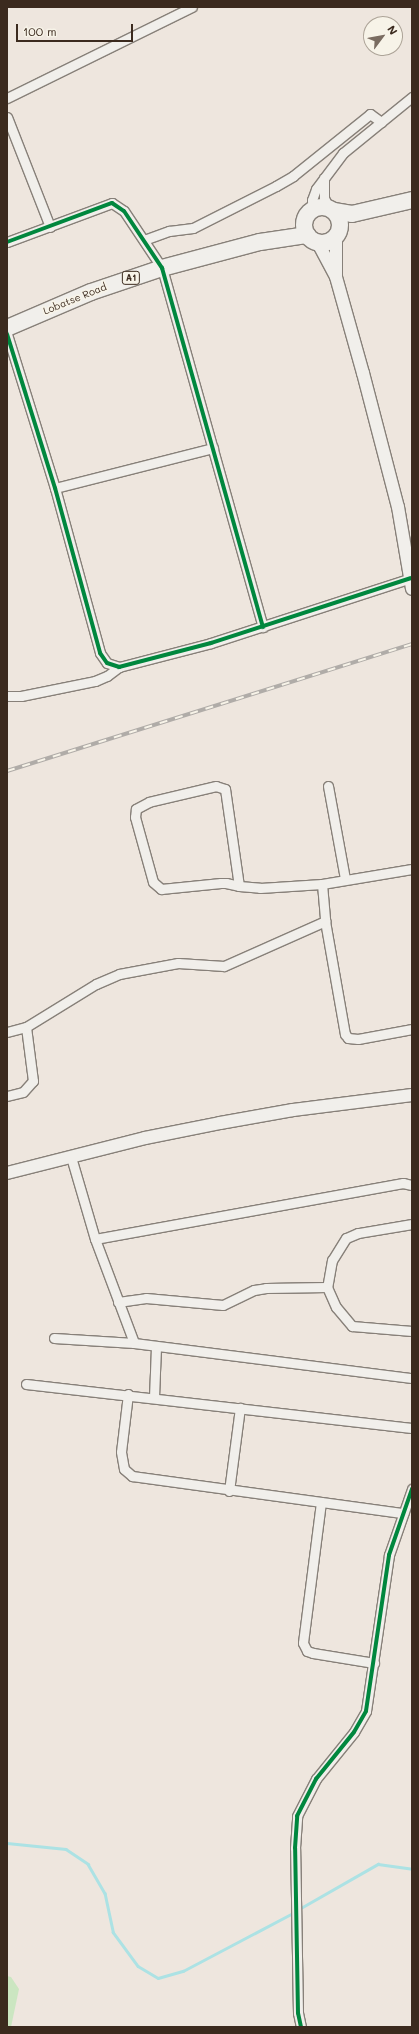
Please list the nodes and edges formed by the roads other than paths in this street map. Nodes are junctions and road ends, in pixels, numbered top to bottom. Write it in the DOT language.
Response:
graph roads {
  1 [pos="187,8"];
  2 [pos="412,97"];
  3 [pos="7,98"];
  4 [pos="7,117"];
  5 [pos="381,122"];
  6 [pos="324,178"];
  7 [pos="412,200"];
  8 [pos="412,209"];
  9 [pos="320,212"];
  10 [pos="50,227"];
  11 [pos="338,234"];
  12 [pos="313,239"];
  13 [pos="144,240"];
  14 [pos="7,242"];
  15 [pos="260,242"];
  16 [pos="162,268"];
  17 [pos="336,277"];
  18 [pos="7,328"];
  19 [pos="7,334"];
  20 [pos="213,448"];
  21 [pos="55,488"];
  22 [pos="411,583"];
  23 [pos="263,627"];
  24 [pos="119,667"];
  25 [pos="7,696"];
  26 [pos="328,786"];
  27 [pos="412,869"];
  28 [pos="344,878"];
  29 [pos="322,884"];
  30 [pos="239,886"];
  31 [pos="325,921"];
  32 [pos="26,1027"];
  33 [pos="412,1029"];
  34 [pos="7,1032"];
  35 [pos="412,1095"];
  36 [pos="7,1096"];
  37 [pos="71,1156"];
  38 [pos="7,1173"];
  39 [pos="412,1185"];
  40 [pos="412,1224"];
  41 [pos="95,1240"];
  42 [pos="327,1287"];
  43 [pos="118,1302"];
  44 [pos="412,1331"];
  45 [pos="54,1338"];
  46 [pos="134,1343"];
  47 [pos="156,1346"];
  48 [pos="412,1378"];
  49 [pos="26,1384"];
  50 [pos="128,1394"];
  51 [pos="154,1396"];
  52 [pos="240,1408"];
  53 [pos="412,1428"];
  54 [pos="412,1489"];
  55 [pos="229,1491"];
  56 [pos="322,1502"];
  57 [pos="403,1513"];
  58 [pos="374,1663"];
  59 [pos="301,2027"];
  1 -- 3 [label="street"];
  2 -- 5 [label="street"];
  4 -- 10 [label="street"];
  5 -- 6 [label="street"];
  5 -- 13 [label="street"];
  6 -- 9 [label="street"];
  6 -- 9 [label="street"];
  7 -- 9 [label="highway"];
  8 -- 11 [label="highway, Lobatse Road / A1"];
  9 -- 11 [label="highway"];
  9 -- 12 [label="highway"];
  9 -- 15 [label="highway, Lobatse Road / A1"];
  10 -- 13 [label="street"];
  10 -- 14 [label="street"];
  11 -- 12 [label="highway, Lobatse Road / A1"];
  11 -- 17 [label="main road"];
  12 -- 15 [label="highway, Lobatse Road / A1"];
  12 -- 17 [label="main road"];
  13 -- 16 [label="street"];
  15 -- 16 [label="highway, Lobatse Road / A1"];
  16 -- 18 [label="highway, Lobatse Road / A1"];
  16 -- 20 [label="street"];
  17 -- 22 [label="main road"];
  19 -- 21 [label="street"];
  20 -- 21 [label="street"];
  20 -- 23 [label="street"];
  21 -- 24 [label="street"];
  22 -- 23 [label="street"];
  23 -- 24 [label="street"];
  24 -- 25 [label="street"];
  26 -- 28 [label="street"];
  27 -- 28 [label="street"];
  28 -- 29 [label="street"];
  29 -- 30 [label="street"];
  29 -- 31 [label="street"];
  30 -- 30 [label="street"];
  31 -- 32 [label="street"];
  31 -- 33 [label="street"];
  32 -- 34 [label="street"];
  32 -- 36 [label="street"];
  35 -- 37 [label="main road"];
  37 -- 38 [label="main road"];
  37 -- 41 [label="street"];
  39 -- 41 [label="street"];
  40 -- 42 [label="street"];
  41 -- 43 [label="street"];
  42 -- 43 [label="street"];
  42 -- 44 [label="street"];
  43 -- 46 [label="street"];
  45 -- 46 [label="street"];
  46 -- 47 [label="street"];
  47 -- 48 [label="street"];
  47 -- 51 [label="street"];
  49 -- 50 [label="street"];
  50 -- 51 [label="street"];
  50 -- 55 [label="street"];
  51 -- 52 [label="street"];
  52 -- 53 [label="street"];
  52 -- 55 [label="street"];
  54 -- 57 [label="street"];
  55 -- 56 [label="street"];
  56 -- 57 [label="street"];
  56 -- 58 [label="street"];
  57 -- 58 [label="street"];
  58 -- 59 [label="street"];
}
